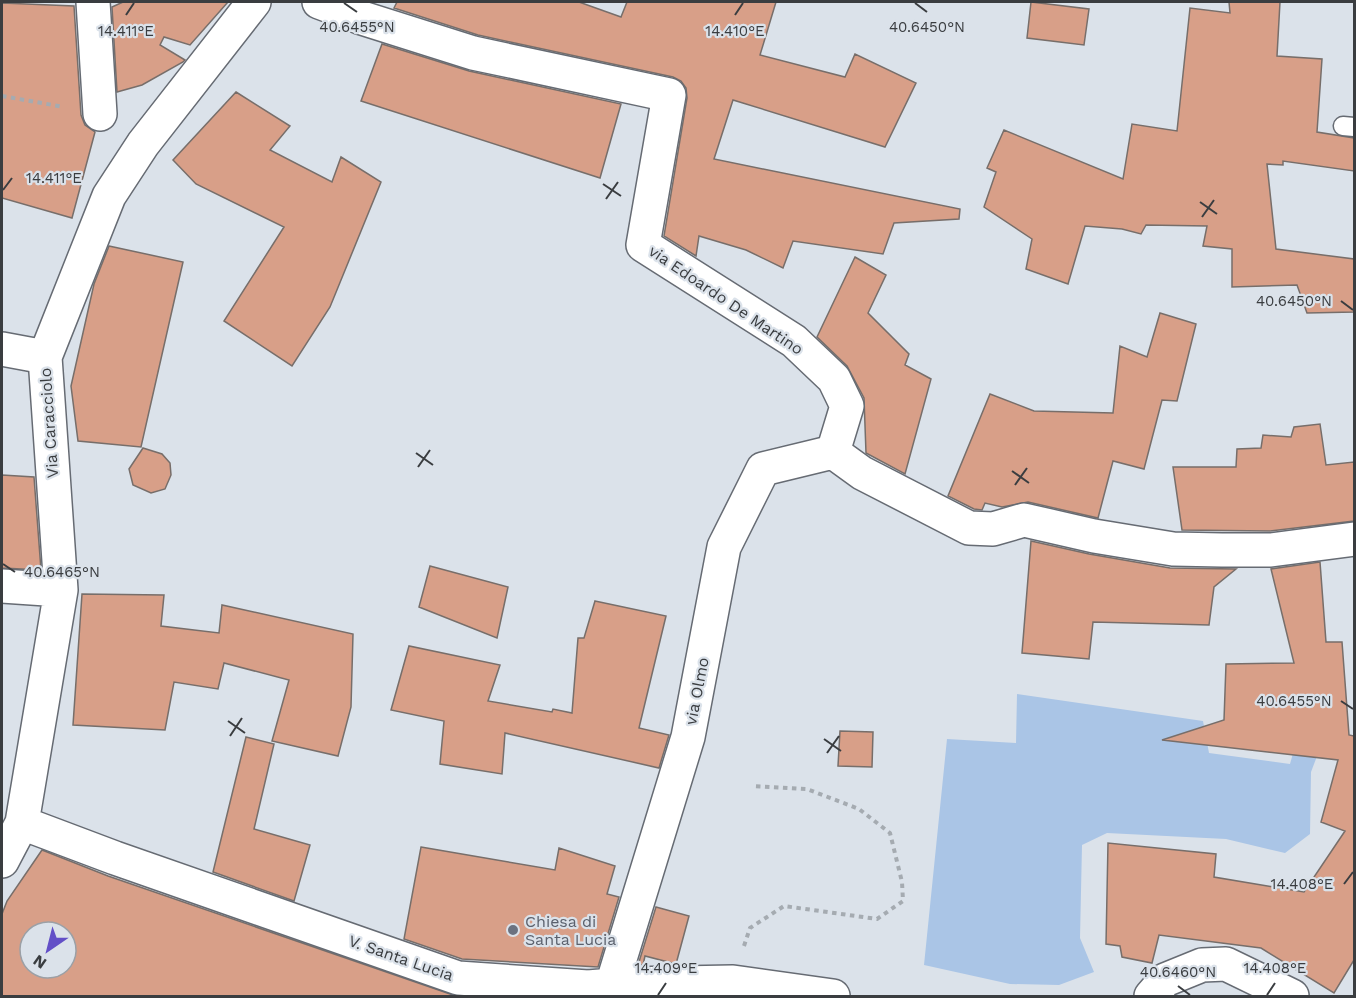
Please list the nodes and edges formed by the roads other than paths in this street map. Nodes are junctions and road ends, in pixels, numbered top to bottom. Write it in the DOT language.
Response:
graph roads {
  1 [pos="93,2"];
  2 [pos="254,2"];
  3 [pos="319,2"];
  4 [pos="100,114"];
  5 [pos="2,349"];
  6 [pos="45,357"];
  7 [pos="833,452"];
  8 [pos="1354,539"];
  9 [pos="2,586"];
  10 [pos="61,590"];
  11 [pos="22,823"];
  12 [pos="2,861"];
  13 [pos="612,985"];
  14 [pos="456,987"];
  15 [pos="1160,991"];
  16 [pos="833,996"];
  17 [pos="1293,996"];
  1 -- 4 [label="street"];
  2 -- 6 [label="street, Via Caracciolo"];
  3 -- 7 [label="street, via Edoardo De Martino"];
  5 -- 6 [label="street"];
  6 -- 10 [label="street, Via Caracciolo"];
  7 -- 8 [label="street"];
  7 -- 13 [label="street, via Olmo"];
  9 -- 10 [label="street"];
  10 -- 11 [label="street, Via Caracciolo"];
  11 -- 12 [label="street, Via Caracciolo"];
  11 -- 14 [label="street, V. Santa Lucia"];
  13 -- 14 [label="street, V. Santa Lucia"];
  13 -- 16 [label="street, V. Santa Lucia"];
  15 -- 17 [label="street"];
}
